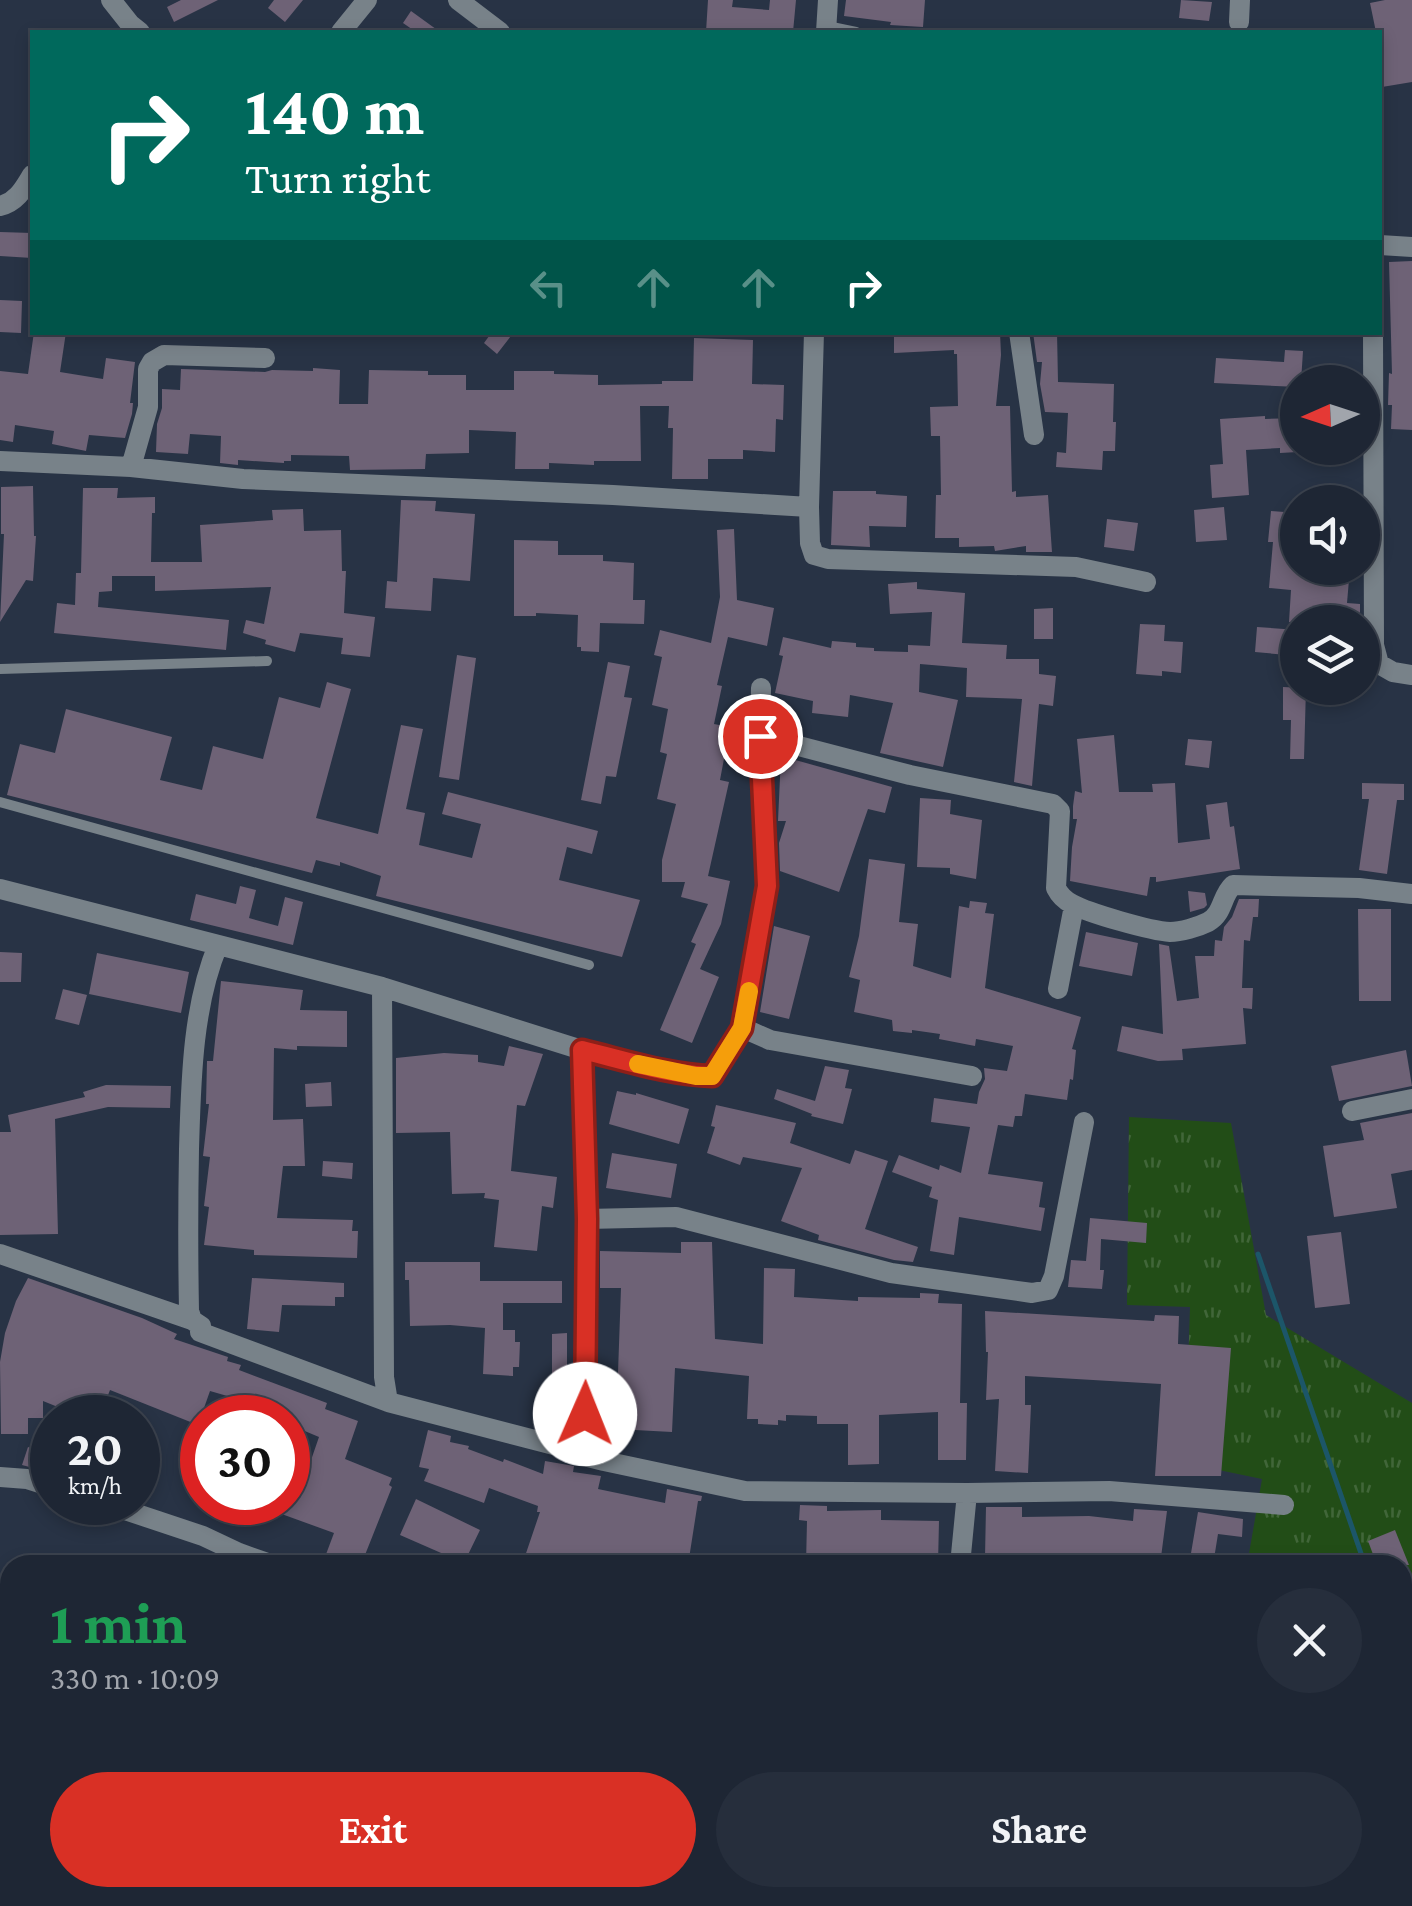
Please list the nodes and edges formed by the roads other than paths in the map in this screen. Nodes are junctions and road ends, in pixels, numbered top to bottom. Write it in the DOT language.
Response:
graph roads {
  1 [pos="111,0"];
  2 [pos="367,0"];
  3 [pos="458,0"];
  4 [pos="828,0"];
  5 [pos="1240,0"];
  6 [pos="1238,22"];
  7 [pos="827,29"];
  8 [pos="132,30"];
  9 [pos="343,30"];
  10 [pos="497,30"];
  11 [pos="30,178"];
  12 [pos="0,206"];
  13 [pos="1382,246"];
  14 [pos="1412,247"];
  15 [pos="814,335"];
  16 [pos="1019,335"];
  17 [pos="1373,335"];
  18 [pos="266,358"];
  19 [pos="1034,435"];
  20 [pos="0,461"];
  21 [pos="131,468"];
  22 [pos="810,507"];
  23 [pos="1146,582"];
  24 [pos="267,661"];
  25 [pos="0,668"];
  26 [pos="1412,674"];
  27 [pos="761,688"];
  28 [pos="760,736"];
  29 [pos="0,802"];
  30 [pos="0,889"];
  31 [pos="1412,894"];
  32 [pos="1074,906"];
  33 [pos="218,945"];
  34 [pos="589,965"];
  35 [pos="382,987"];
  36 [pos="1058,989"];
  37 [pos="742,1028"];
  38 [pos="582,1050"];
  39 [pos="972,1076"];
  40 [pos="1412,1099"];
  41 [pos="1352,1111"];
  42 [pos="1084,1122"];
  43 [pos="587,1219"];
  44 [pos="0,1254"];
  45 [pos="192,1320"];
  46 [pos="388,1402"];
  47 [pos="585,1454"];
  48 [pos="0,1477"];
  49 [pos="30,1480"];
  50 [pos="967,1493"];
  51 [pos="1284,1505"];
  52 [pos="160,1522"];
  53 [pos="246,1555"];
  54 [pos="961,1555"];
  1 -- 8 [label="street"];
  2 -- 9 [label="street"];
  3 -- 10 [label="street"];
  4 -- 7 [label="street"];
  5 -- 6 [label="street"];
  11 -- 12 [label="street"];
  13 -- 14 [label="street"];
  15 -- 22 [label="street"];
  16 -- 19 [label="street"];
  17 -- 26 [label="street"];
  18 -- 21 [label="street"];
  20 -- 21 [label="street"];
  21 -- 22 [label="street"];
  22 -- 23 [label="street"];
  24 -- 25 [label="lane"];
  27 -- 28 [label="street"];
  28 -- 32 [label="street"];
  28 -- 37 [label="street"];
  29 -- 34 [label="lane"];
  30 -- 33 [label="street"];
  31 -- 32 [label="street"];
  32 -- 36 [label="street"];
  33 -- 35 [label="street"];
  33 -- 45 [label="street"];
  35 -- 38 [label="street"];
  35 -- 46 [label="street"];
  37 -- 38 [label="street"];
  37 -- 39 [label="street"];
  38 -- 43 [label="street"];
  40 -- 41 [label="street"];
  42 -- 43 [label="street"];
  43 -- 47 [label="street"];
  44 -- 45 [label="street"];
  45 -- 46 [label="street"];
  46 -- 47 [label="street"];
  47 -- 50 [label="street"];
  48 -- 49 [label="street"];
  50 -- 51 [label="street"];
  50 -- 54 [label="street"];
  52 -- 53 [label="street"];
}
